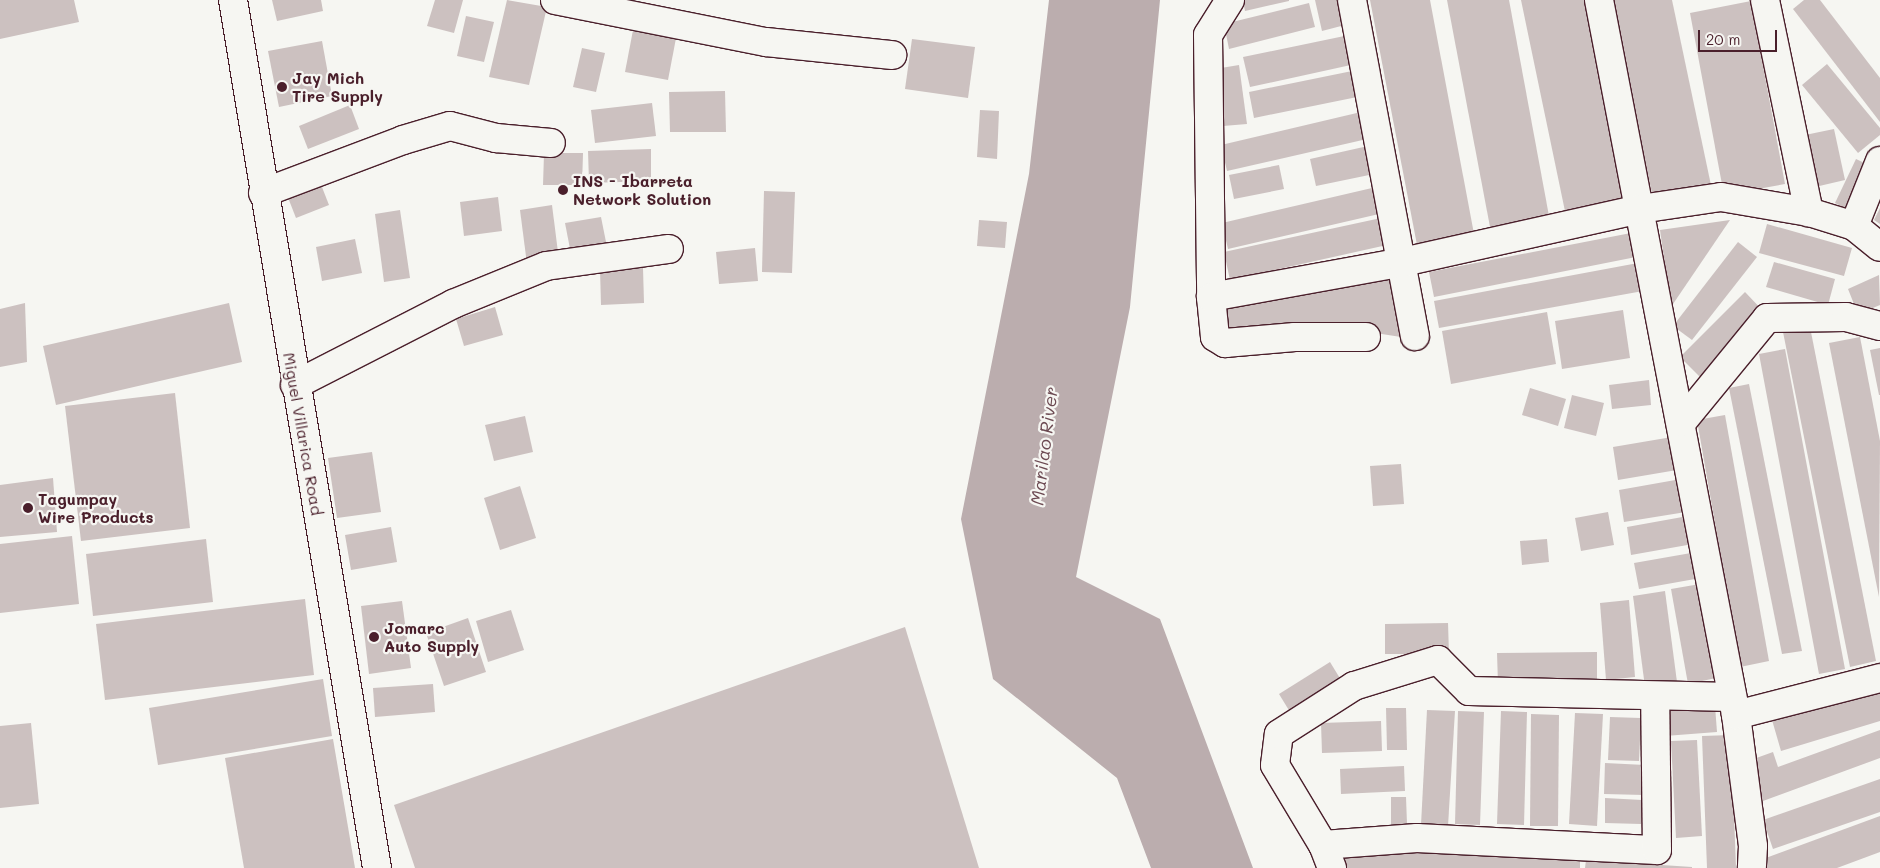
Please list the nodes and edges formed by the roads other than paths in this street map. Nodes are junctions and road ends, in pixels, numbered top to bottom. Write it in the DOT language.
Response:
graph roads {
  1 [pos="233,0"];
  2 [pos="555,0"];
  3 [pos="1230,0"];
  4 [pos="1352,0"];
  5 [pos="1599,0"];
  6 [pos="1765,0"];
  7 [pos="892,55"];
  8 [pos="551,143"];
  9 [pos="1880,161"];
  10 [pos="263,193"];
  11 [pos="1640,208"];
  12 [pos="1809,212"];
  13 [pos="1854,226"];
  14 [pos="1880,247"];
  15 [pos="669,249"];
  16 [pos="1402,262"];
  17 [pos="1211,297"];
  18 [pos="1880,326"];
  19 [pos="1414,336"];
  20 [pos="1366,337"];
  21 [pos="294,385"];
  22 [pos="1682,422"];
  23 [pos="1880,678"];
  24 [pos="1655,696"];
  25 [pos="1734,706"];
  26 [pos="1328,857"];
  27 [pos="377,868"];
  28 [pos="1752,868"];
  1 -- 10 [label="street, Miguel Villarica Road"];
  2 -- 7 [label="street"];
  3 -- 17 [label="street"];
  4 -- 16 [label="street"];
  5 -- 11 [label="street"];
  6 -- 12 [label="street"];
  8 -- 10 [label="street"];
  9 -- 13 [label="street"];
  10 -- 21 [label="street, Miguel Villarica Road"];
  11 -- 12 [label="street"];
  11 -- 16 [label="street"];
  11 -- 22 [label="street"];
  12 -- 13 [label="street"];
  13 -- 14 [label="street"];
  15 -- 21 [label="street"];
  16 -- 17 [label="street"];
  16 -- 19 [label="street"];
  17 -- 20 [label="street"];
  18 -- 22 [label="street"];
  21 -- 27 [label="street, Miguel Villarica Road"];
  22 -- 25 [label="street"];
  23 -- 25 [label="street"];
  24 -- 25 [label="street"];
  24 -- 26 [label="street"];
  24 -- 26 [label="street"];
  25 -- 28 [label="street"];
}
